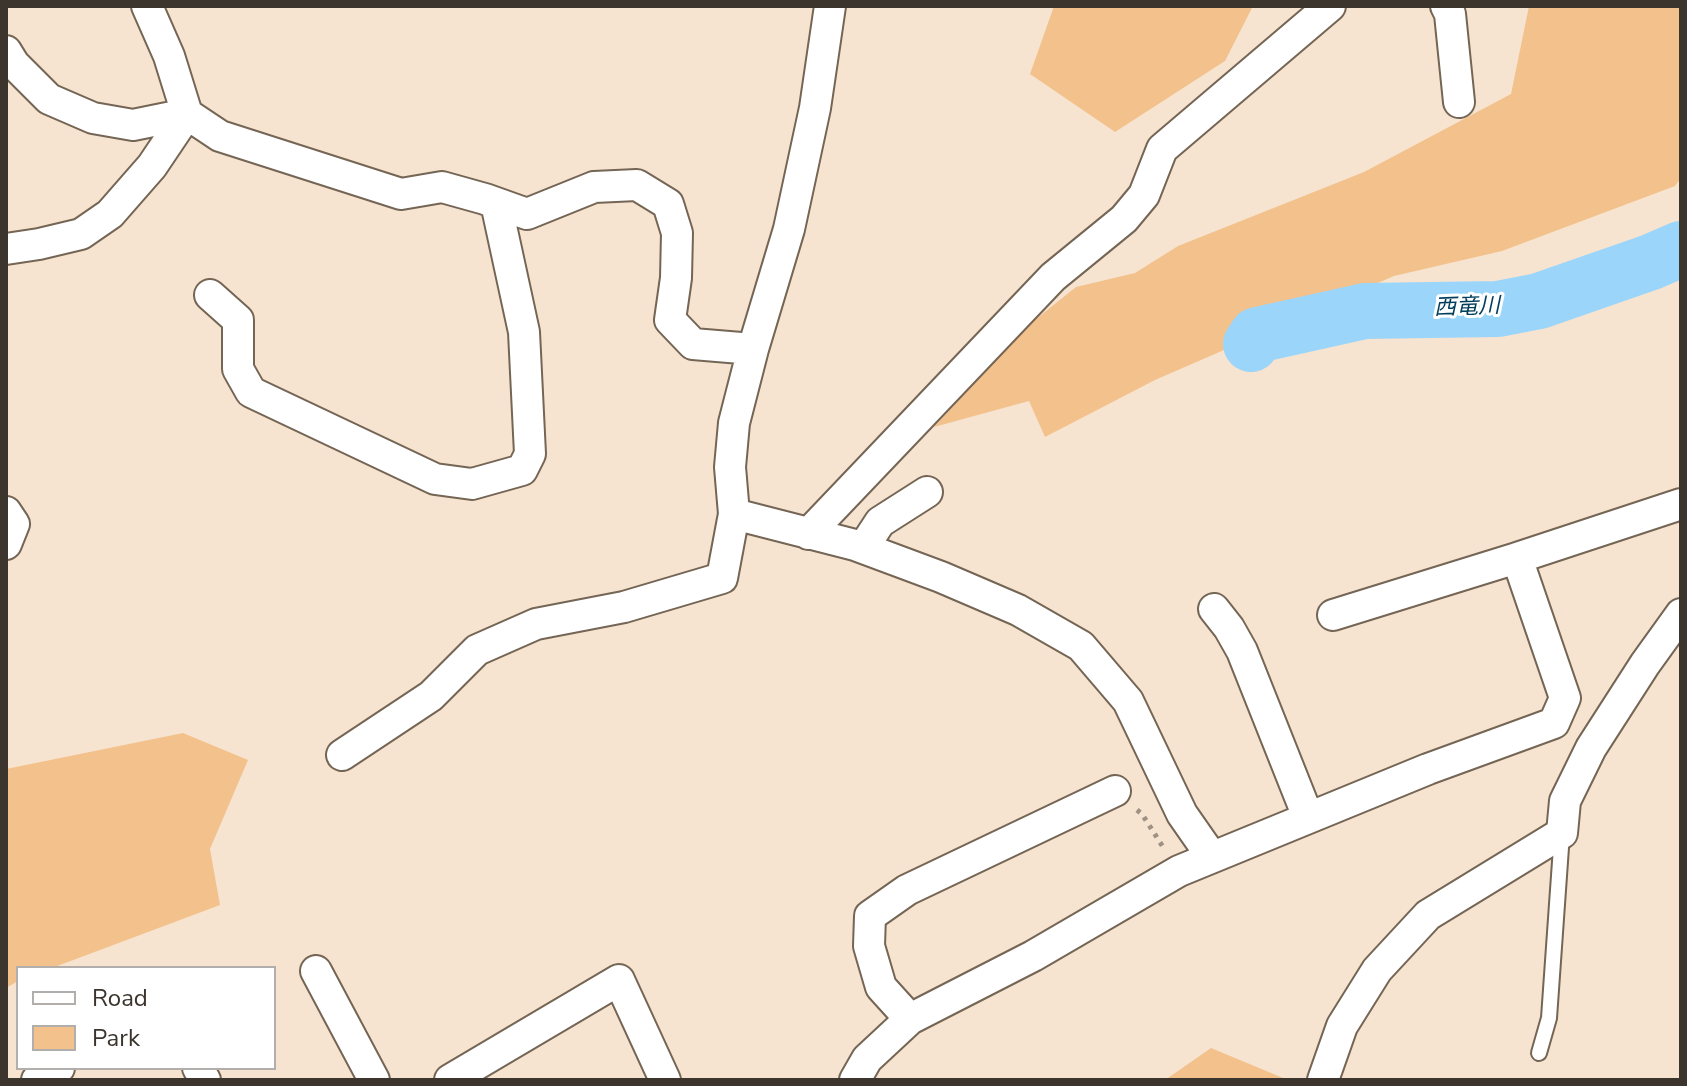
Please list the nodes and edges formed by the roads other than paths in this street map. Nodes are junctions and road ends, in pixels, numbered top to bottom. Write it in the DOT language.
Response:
graph roads {
  1 [pos="147,6"];
  2 [pos="830,6"];
  3 [pos="1330,6"];
  4 [pos="1446,6"];
  5 [pos="6,51"];
  6 [pos="1459,102"];
  7 [pos="187,114"];
  8 [pos="496,203"];
  9 [pos="6,249"];
  10 [pos="210,295"];
  11 [pos="753,349"];
  12 [pos="927,492"];
  13 [pos="1681,504"];
  14 [pos="6,512"];
  15 [pos="734,514"];
  16 [pos="808,534"];
  17 [pos="6,544"];
  18 [pos="863,548"];
  19 [pos="1517,558"];
  20 [pos="1214,609"];
  21 [pos="1681,614"];
  22 [pos="1333,615"];
  23 [pos="342,755"];
  24 [pos="1115,791"];
  25 [pos="1308,817"];
  26 [pos="1562,833"];
  27 [pos="1212,857"];
  28 [pos="316,971"];
  29 [pos="910,1019"];
  30 [pos="1539,1053"];
  31 [pos="55,1070"];
  32 [pos="37,1080"];
  33 [pos="374,1080"];
  34 [pos="450,1080"];
  35 [pos="665,1080"];
  36 [pos="855,1080"];
  37 [pos="1323,1080"];
  1 -- 7 [label="street"];
  2 -- 11 [label="street"];
  3 -- 16 [label="street"];
  4 -- 6 [label="street"];
  5 -- 7 [label="street"];
  7 -- 8 [label="street"];
  7 -- 9 [label="street"];
  8 -- 10 [label="street"];
  8 -- 11 [label="street"];
  11 -- 15 [label="street"];
  12 -- 18 [label="street"];
  13 -- 19 [label="street"];
  14 -- 17 [label="street"];
  15 -- 16 [label="street"];
  15 -- 23 [label="street"];
  16 -- 18 [label="street"];
  18 -- 27 [label="street"];
  19 -- 22 [label="street"];
  19 -- 25 [label="street"];
  20 -- 25 [label="street"];
  21 -- 26 [label="street"];
  24 -- 29 [label="street"];
  25 -- 27 [label="street"];
  26 -- 30 [label="lane"];
  26 -- 37 [label="street"];
  27 -- 29 [label="street"];
  28 -- 33 [label="street"];
  29 -- 36 [label="street"];
  31 -- 32 [label="street"];
  34 -- 35 [label="street"];
}
